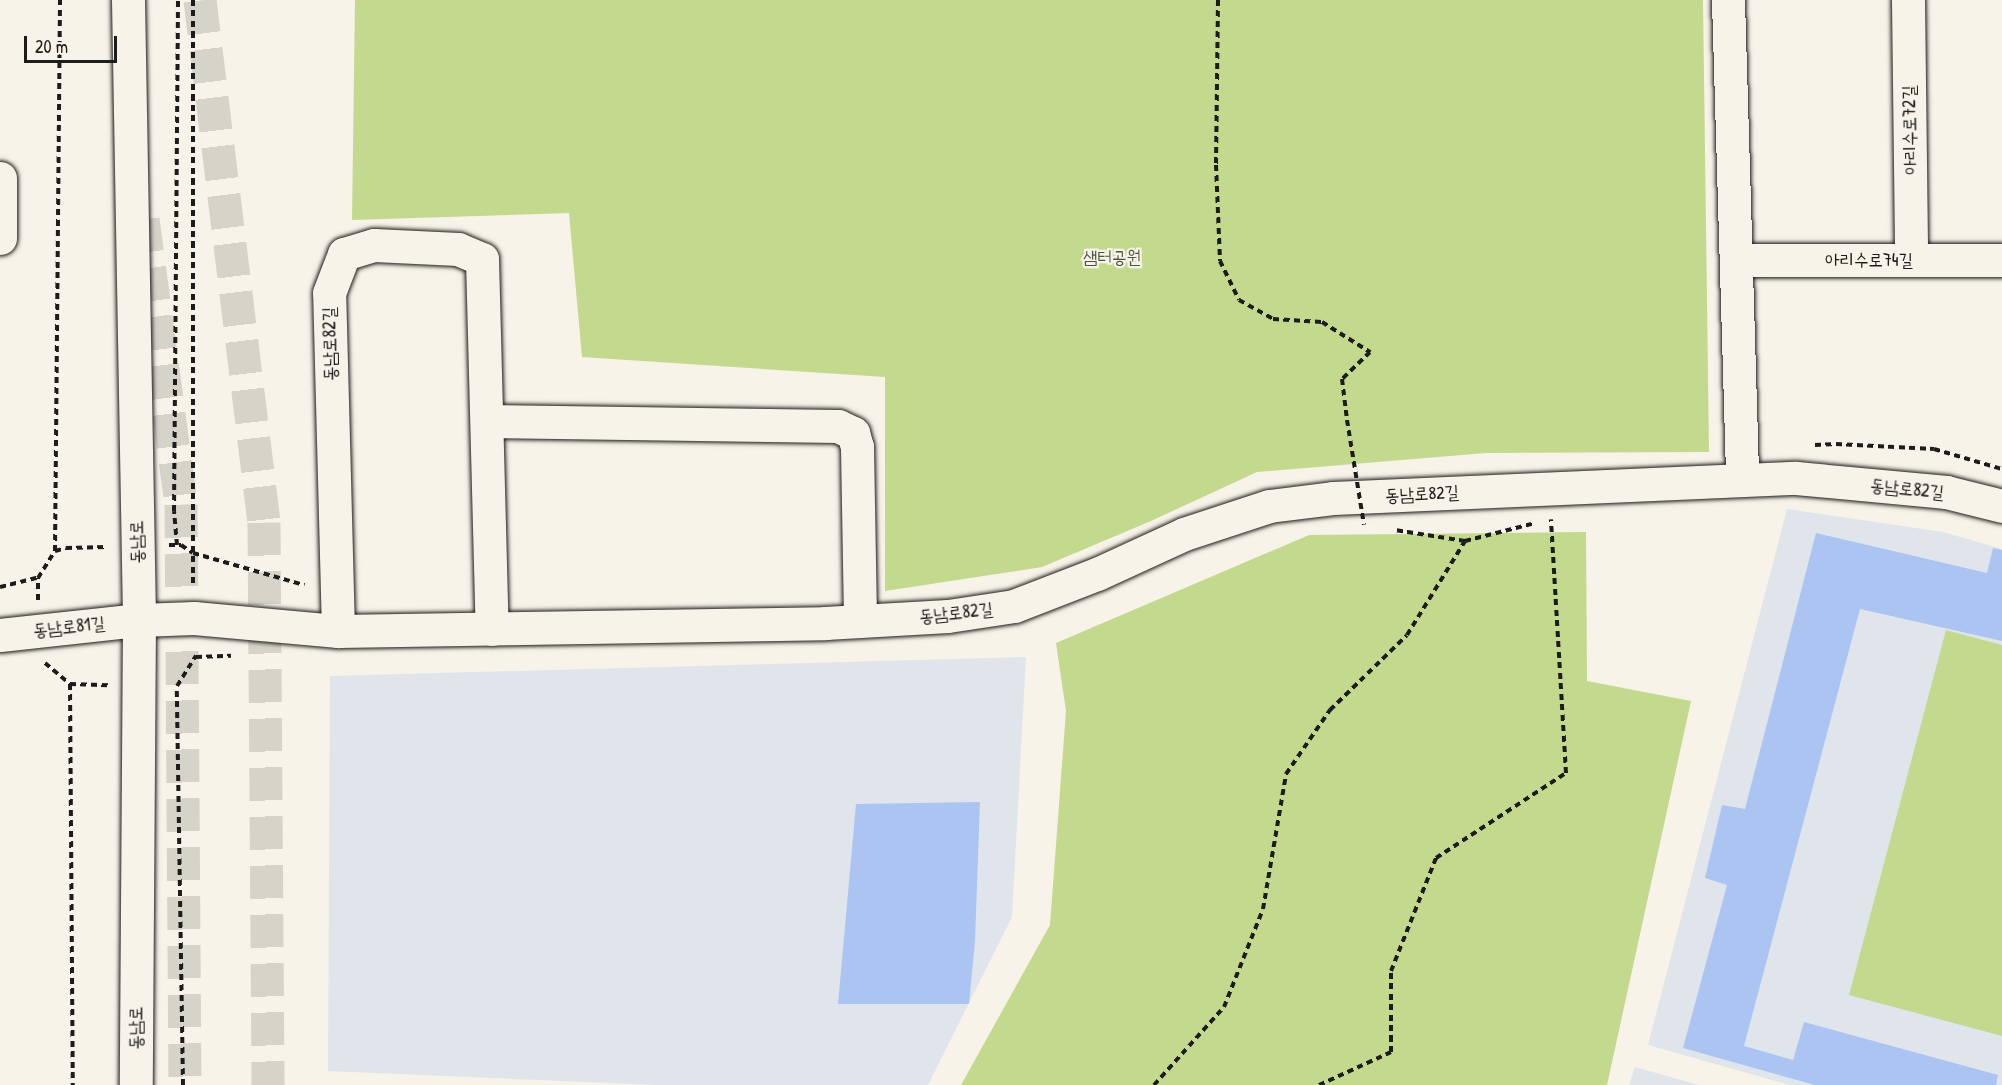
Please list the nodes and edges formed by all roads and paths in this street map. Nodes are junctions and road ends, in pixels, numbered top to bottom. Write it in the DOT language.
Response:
graph roads {
  1 [pos="60,0"];
  2 [pos="128,0"];
  3 [pos="178,0"];
  4 [pos="193,0"];
  5 [pos="1218,0"];
  6 [pos="1728,0"];
  7 [pos="1908,0"];
  8 [pos="0,178"];
  9 [pos="0,193"];
  10 [pos="0,238"];
  11 [pos="1737,260"];
  12 [pos="1911,260"];
  13 [pos="2002,260"];
  14 [pos="487,421"];
  15 [pos="1742,480"];
  16 [pos="2002,506"];
  17 [pos="1375,526"];
  18 [pos="1386,528"];
  19 [pos="1465,541"];
  20 [pos="177,545"];
  21 [pos="66,548"];
  22 [pos="56,551"];
  23 [pos="193,553"];
  24 [pos="0,587"];
  25 [pos="139,620"];
  26 [pos="860,621"];
  27 [pos="492,629"];
  28 [pos="338,631"];
  29 [pos="0,635"];
  30 [pos="196,657"];
  31 [pos="42,661"];
  32 [pos="73,1085"];
  33 [pos="136,1085"];
  34 [pos="183,1085"];
  35 [pos="1154,1085"];
  36 [pos="1319,1085"];
  1 -- 22 [label="path"];
  2 -- 25 [label="street, 동남로"];
  3 -- 20 [label="path"];
  4 -- 23 [label="path"];
  5 -- 17 [label="path, bridge"];
  6 -- 11 [label="street"];
  7 -- 12 [label="street, 아리수로72길"];
  8 -- 9 [label="street"];
  9 -- 10 [label="street"];
  11 -- 12 [label="street, 아리수로74길"];
  11 -- 15 [label="street"];
  12 -- 13 [label="street, 아리수로74길"];
  14 -- 26 [label="street"];
  14 -- 27 [label="street, 동남로82길"];
  14 -- 28 [label="street, 동남로82길"];
  15 -- 16 [label="street, 동남로82길"];
  15 -- 26 [label="street, 동남로82길"];
  18 -- 19 [label="path"];
  19 -- 35 [label="path"];
  19 -- 36 [label="path"];
  21 -- 22 [label="path"];
  22 -- 24 [label="path"];
  25 -- 28 [label="street, 동남로82길"];
  25 -- 29 [label="street, 동남로81길"];
  25 -- 33 [label="street, 동남로"];
  26 -- 27 [label="street, 동남로82길"];
  27 -- 28 [label="street, 동남로82길"];
  30 -- 34 [label="path"];
  31 -- 32 [label="path"];
}
